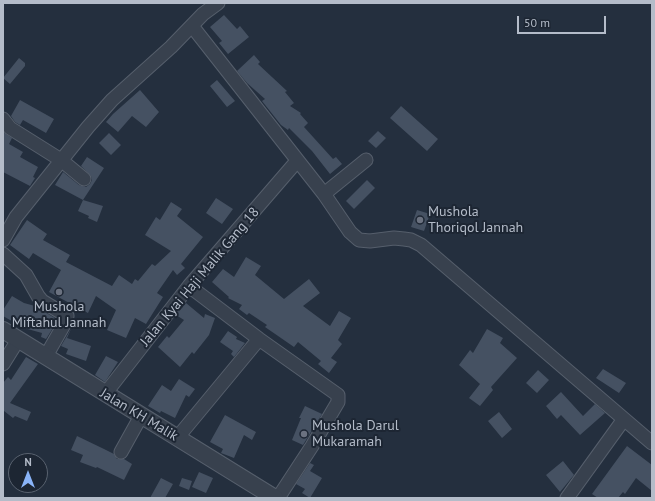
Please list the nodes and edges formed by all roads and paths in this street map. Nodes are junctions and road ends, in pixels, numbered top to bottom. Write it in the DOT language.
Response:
graph roads {
  1 [pos="218,3"];
  2 [pos="192,26"];
  3 [pos="3,118"];
  4 [pos="61,160"];
  5 [pos="366,160"];
  6 [pos="297,161"];
  7 [pos="84,179"];
  8 [pos="324,194"];
  9 [pos="3,240"];
  10 [pos="3,254"];
  11 [pos="189,286"];
  12 [pos="3,330"];
  13 [pos="259,339"];
  14 [pos="18,340"];
  15 [pos="46,356"];
  16 [pos="3,364"];
  17 [pos="105,394"];
  18 [pos="141,416"];
  19 [pos="624,419"];
  20 [pos="177,438"];
  21 [pos="652,443"];
  22 [pos="121,452"];
  23 [pos="276,498"];
  24 [pos="567,498"];
  1 -- 2 [label="street"];
  2 -- 4 [label="street"];
  2 -- 6 [label="street"];
  3 -- 4 [label="street"];
  4 -- 7 [label="street"];
  4 -- 9 [label="street"];
  5 -- 8 [label="street"];
  6 -- 8 [label="street"];
  6 -- 11 [label="street, Jalan Kyai Haji Malik Gang 18"];
  8 -- 19 [label="street"];
  10 -- 15 [label="street"];
  11 -- 13 [label="street"];
  11 -- 17 [label="street, Jalan Kyai Haji Malik Gang 18"];
  12 -- 14 [label="street, Jalan KH Malik"];
  13 -- 20 [label="street"];
  13 -- 23 [label="street"];
  14 -- 15 [label="street, Jalan KH Malik"];
  14 -- 16 [label="street"];
  15 -- 17 [label="street, Jalan KH Malik"];
  17 -- 18 [label="street, Jalan KH Malik"];
  18 -- 20 [label="street, Jalan KH Malik"];
  18 -- 22 [label="street"];
  19 -- 21 [label="street"];
  19 -- 24 [label="street"];
  20 -- 23 [label="street, Jalan KH Malik"];
}
